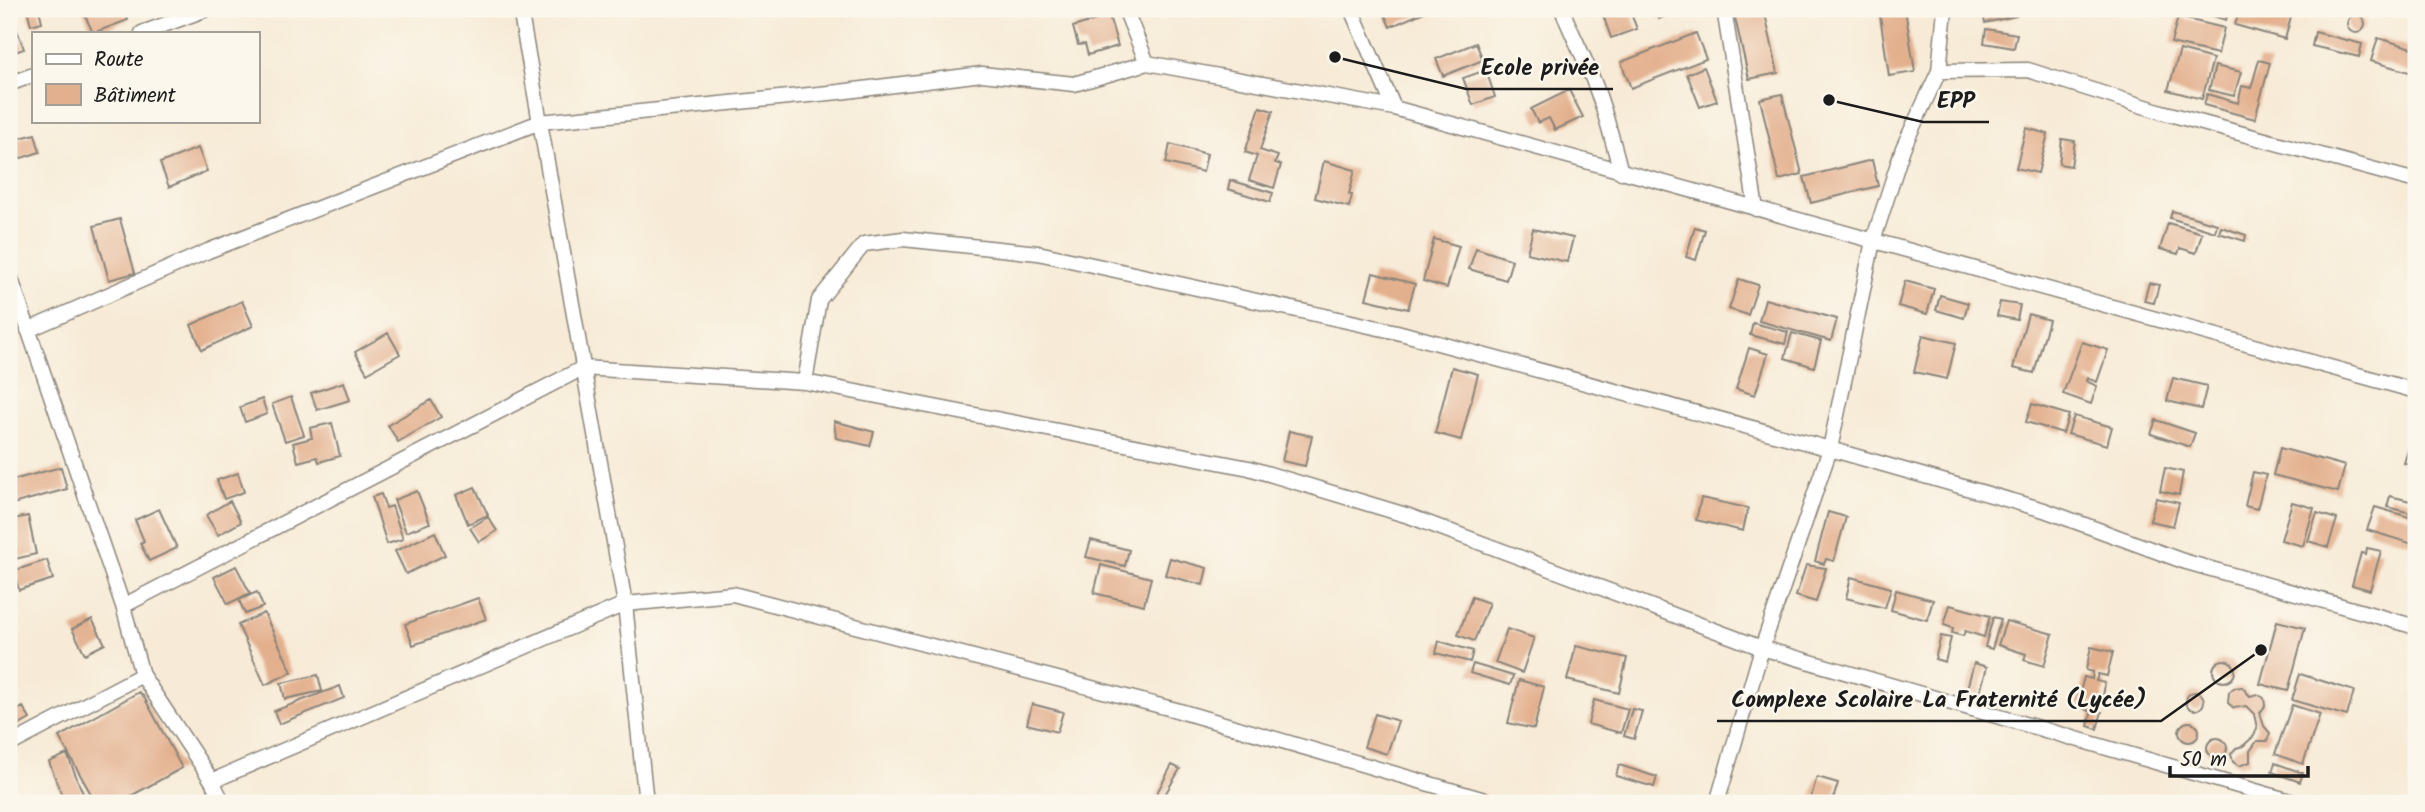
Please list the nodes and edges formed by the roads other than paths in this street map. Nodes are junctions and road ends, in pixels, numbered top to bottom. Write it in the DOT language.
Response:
graph roads {
  1 [pos="207,9"];
  2 [pos="520,9"];
  3 [pos="1125,9"];
  4 [pos="1351,9"];
  5 [pos="1562,9"];
  6 [pos="1724,9"];
  7 [pos="1945,9"];
  8 [pos="145,32"];
  9 [pos="1147,64"];
  10 [pos="1939,71"];
  11 [pos="32,75"];
  12 [pos="9,84"];
  13 [pos="1394,108"];
  14 [pos="540,122"];
  15 [pos="1622,172"];
  16 [pos="2416,181"];
  17 [pos="1756,209"];
  18 [pos="1873,241"];
  19 [pos="9,273"];
  20 [pos="29,330"];
  21 [pos="583,368"];
  22 [pos="805,382"];
  23 [pos="2416,391"];
  24 [pos="1830,449"];
  25 [pos="625,604"];
  26 [pos="123,606"];
  27 [pos="2416,627"];
  28 [pos="1762,648"];
  29 [pos="142,675"];
  30 [pos="9,744"];
  31 [pos="212,781"];
  32 [pos="223,803"];
  33 [pos="646,803"];
  34 [pos="1495,803"];
  35 [pos="1717,803"];
  36 [pos="2297,803"];
  1 -- 8 [label="street"];
  2 -- 14 [label="street"];
  3 -- 9 [label="street"];
  4 -- 13 [label="street"];
  5 -- 15 [label="street"];
  6 -- 17 [label="street"];
  7 -- 10 [label="street"];
  9 -- 13 [label="street"];
  9 -- 14 [label="street"];
  10 -- 16 [label="street"];
  10 -- 18 [label="street"];
  11 -- 12 [label="street"];
  13 -- 15 [label="street"];
  14 -- 20 [label="street"];
  14 -- 21 [label="street"];
  15 -- 17 [label="street"];
  17 -- 18 [label="street"];
  18 -- 23 [label="street"];
  18 -- 24 [label="street"];
  19 -- 20 [label="street"];
  20 -- 26 [label="street"];
  21 -- 22 [label="street"];
  21 -- 25 [label="street"];
  21 -- 26 [label="street"];
  22 -- 24 [label="street"];
  22 -- 28 [label="street"];
  24 -- 27 [label="street"];
  24 -- 28 [label="street"];
  25 -- 31 [label="street"];
  25 -- 33 [label="street"];
  25 -- 34 [label="street"];
  26 -- 29 [label="street"];
  28 -- 35 [label="street"];
  28 -- 36 [label="street"];
  29 -- 30 [label="street"];
  29 -- 31 [label="street"];
  31 -- 32 [label="street"];
}
